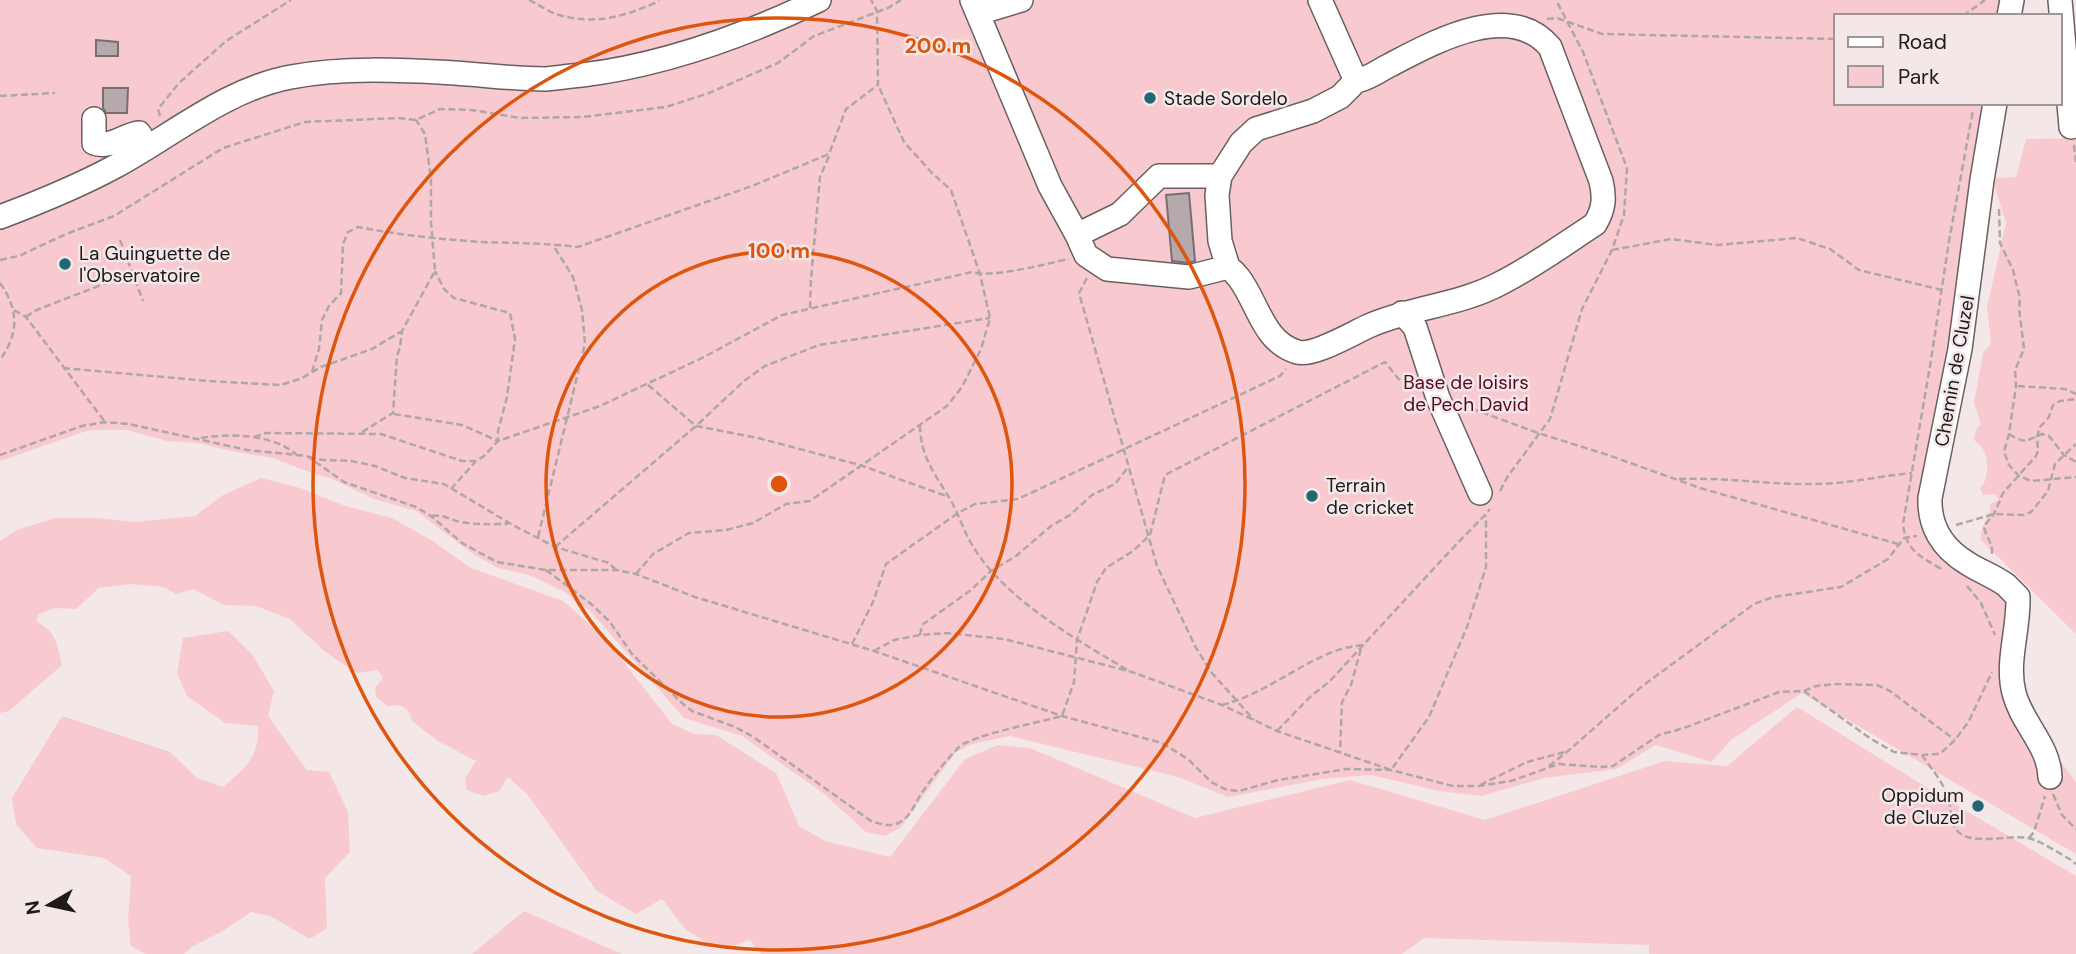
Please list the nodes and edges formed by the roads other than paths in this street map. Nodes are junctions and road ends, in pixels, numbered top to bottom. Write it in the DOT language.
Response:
graph roads {
  1 [pos="819,0"];
  2 [pos="1021,0"];
  3 [pos="1321,0"];
  4 [pos="975,7"];
  5 [pos="2062,23"];
  6 [pos="1356,81"];
  7 [pos="1996,105"];
  8 [pos="94,119"];
  9 [pos="2071,127"];
  10 [pos="148,147"];
  11 [pos="1220,176"];
  12 [pos="0,217"];
  13 [pos="1081,245"];
  14 [pos="1228,267"];
  15 [pos="1402,313"];
  16 [pos="1489,502"];
  17 [pos="2050,777"];
  1 -- 10 [label="street"];
  2 -- 4 [label="street"];
  3 -- 6 [label="street"];
  4 -- 13 [label="street"];
  5 -- 9 [label="street"];
  6 -- 11 [label="street"];
  6 -- 15 [label="street"];
  7 -- 17 [label="street, Chemin de Cluzel"];
  8 -- 10 [label="street"];
  10 -- 12 [label="street"];
  11 -- 13 [label="street"];
  11 -- 14 [label="street"];
  13 -- 14 [label="street"];
  14 -- 15 [label="street"];
  15 -- 16 [label="street"];
}
